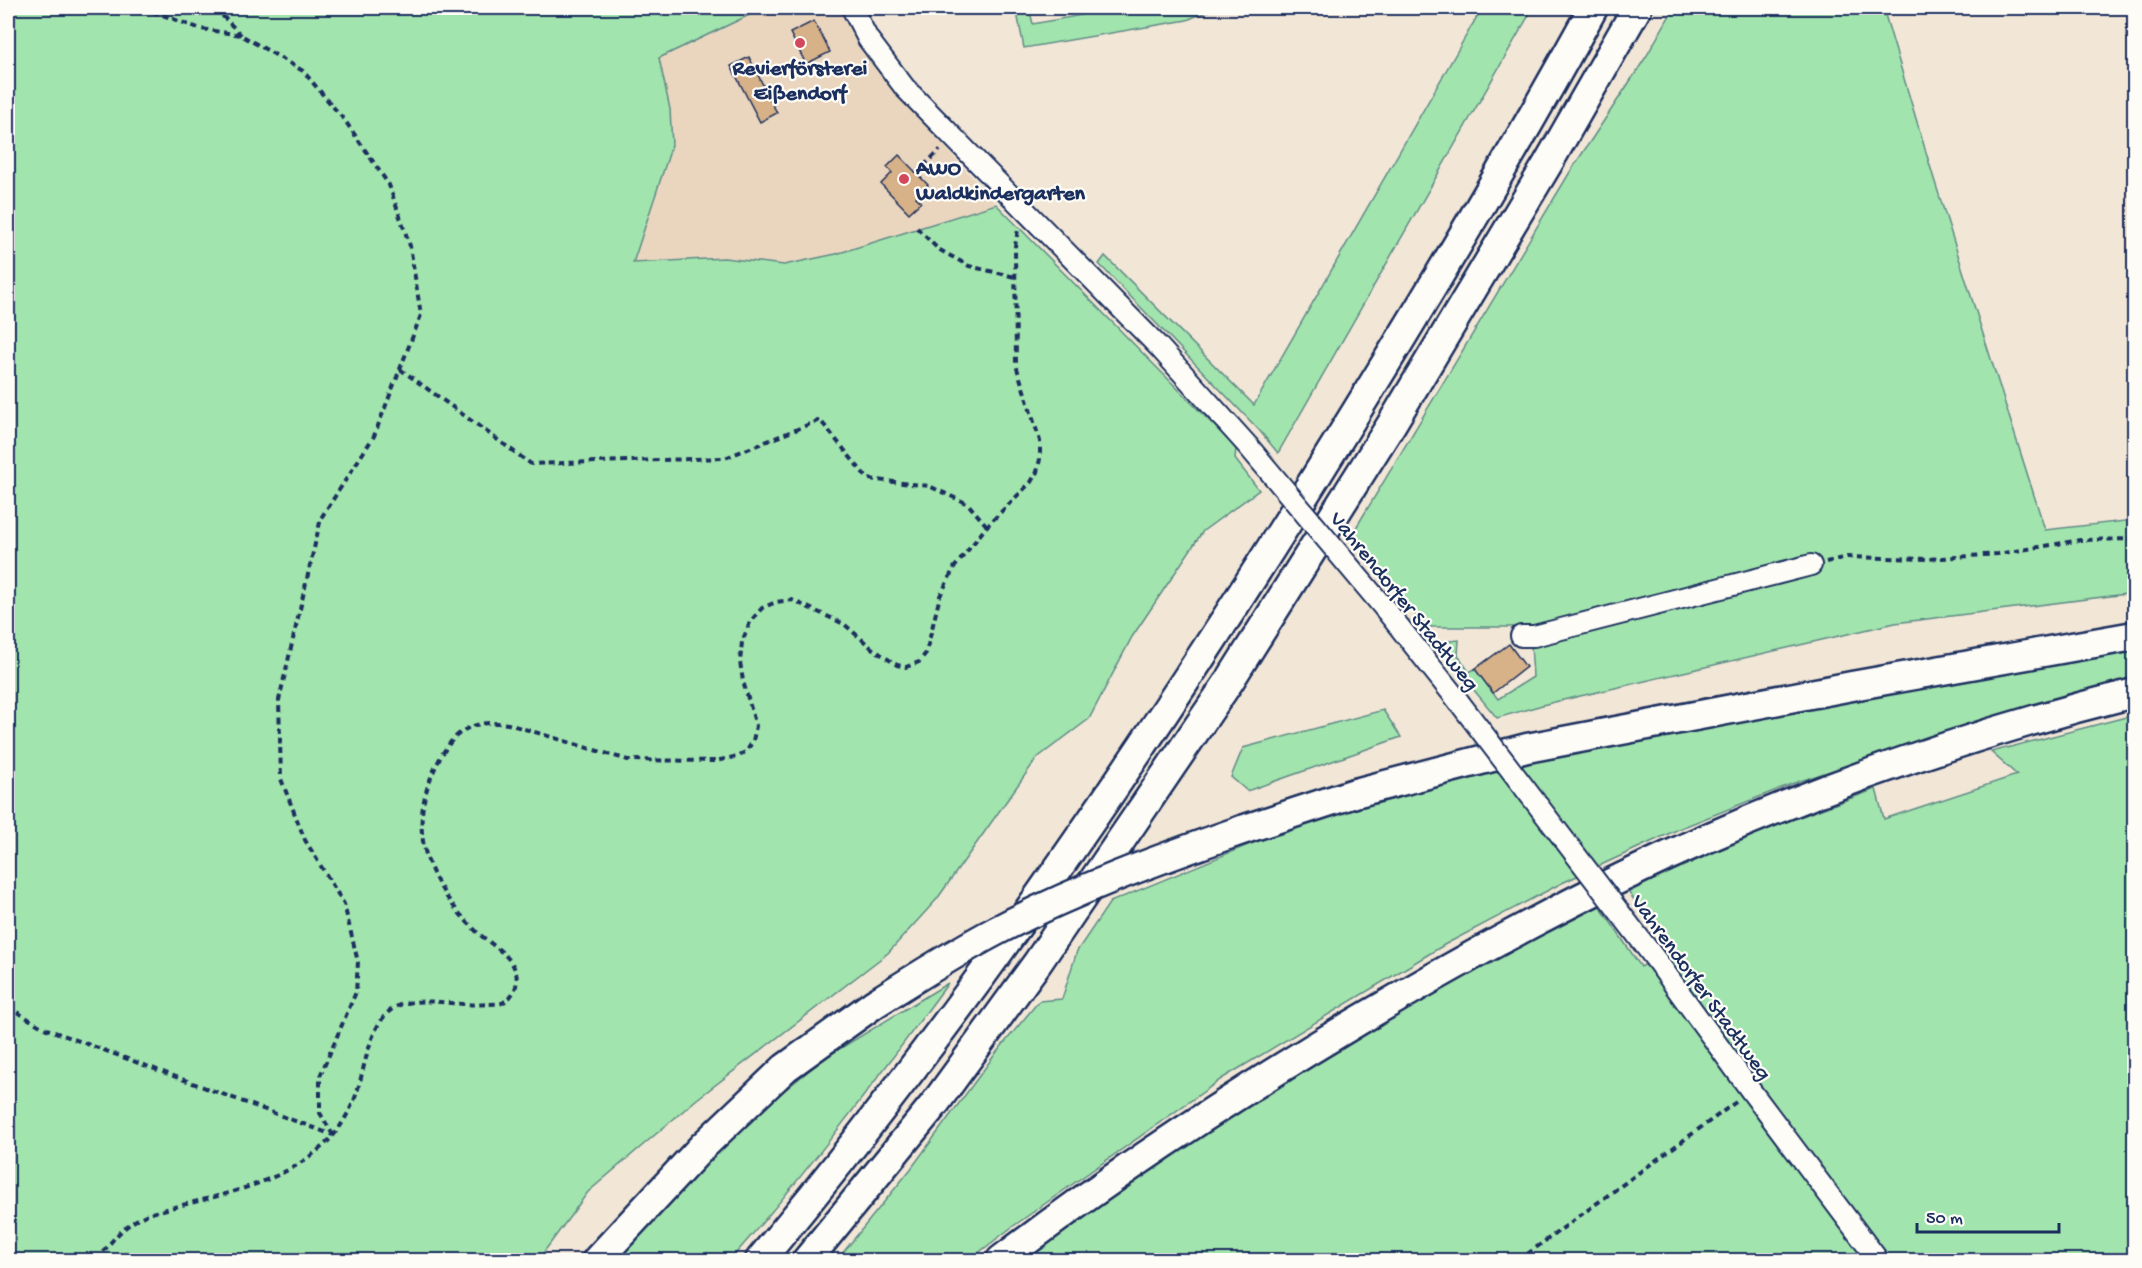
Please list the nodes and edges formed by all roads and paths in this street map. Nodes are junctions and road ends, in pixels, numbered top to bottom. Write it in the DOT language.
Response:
graph roads {
  1 [pos="143,8"];
  2 [pos="215,8"];
  3 [pos="852,8"];
  4 [pos="1593,8"];
  5 [pos="1637,8"];
  6 [pos="241,35"];
  7 [pos="943,147"];
  8 [pos="916,173"];
  9 [pos="1028,214"];
  10 [pos="918,228"];
  11 [pos="1015,277"];
  12 [pos="400,369"];
  13 [pos="987,526"];
  14 [pos="2134,539"];
  15 [pos="1811,566"];
  16 [pos="1521,636"];
  17 [pos="2134,636"];
  18 [pos="2134,693"];
  19 [pos="8,1007"];
  20 [pos="1751,1091"];
  21 [pos="333,1135"];
  22 [pos="96,1260"];
  23 [pos="597,1260"];
  24 [pos="760,1260"];
  25 [pos="807,1260"];
  26 [pos="1001,1260"];
  27 [pos="1519,1260"];
  28 [pos="1878,1260"];
  1 -- 6 [label="path"];
  2 -- 6 [label="path"];
  3 -- 9 [label="street, Vahrendorfer Stadtweg"];
  4 -- 24 [label="highway"];
  5 -- 25 [label="highway"];
  6 -- 12 [label="path"];
  7 -- 8 [label="path"];
  9 -- 11 [label="path"];
  9 -- 20 [label="street, Vahrendorfer Stadtweg, bridge"];
  10 -- 11 [label="path"];
  11 -- 13 [label="path"];
  12 -- 13 [label="path"];
  12 -- 21 [label="path"];
  13 -- 21 [label="path"];
  14 -- 15 [label="path"];
  15 -- 16 [label="street"];
  17 -- 23 [label="highway, bridge"];
  18 -- 26 [label="highway"];
  19 -- 21 [label="path"];
  20 -- 27 [label="path"];
  20 -- 28 [label="street, Vahrendorfer Stadtweg"];
  21 -- 22 [label="path"];
}
